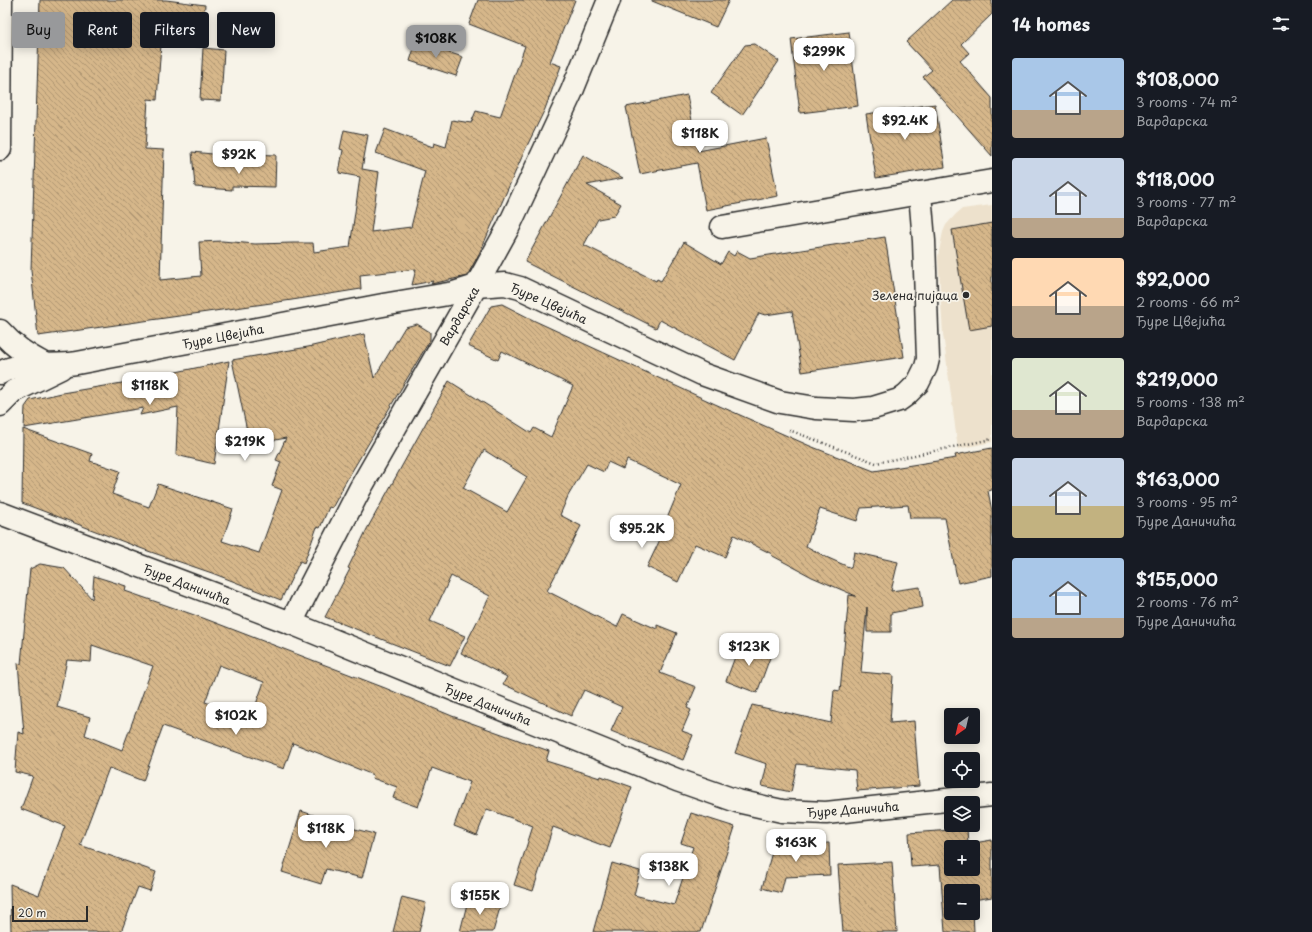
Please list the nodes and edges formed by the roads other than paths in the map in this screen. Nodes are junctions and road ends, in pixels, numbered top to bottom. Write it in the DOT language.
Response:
graph roads {
  1 [pos="1,0"];
  2 [pos="609,0"];
  3 [pos="0,149"];
  4 [pos="992,181"];
  5 [pos="920,193"];
  6 [pos="722,227"];
  7 [pos="476,286"];
  8 [pos="0,331"];
  9 [pos="46,365"];
  10 [pos="68,365"];
  11 [pos="0,373"];
  12 [pos="0,405"];
  13 [pos="2,512"];
  14 [pos="291,622"];
  15 [pos="992,794"];
  1 -- 3 [label="street"];
  2 -- 7 [label="street, Вардарска"];
  4 -- 5 [label="street"];
  5 -- 6 [label="street"];
  5 -- 7 [label="street, Ђуре Цвејића"];
  7 -- 10 [label="street, Ђуре Цвејића"];
  7 -- 14 [label="street, Вардарска"];
  8 -- 9 [label="street, Ђуре Цвејића"];
  9 -- 10 [label="street, Ђуре Цвејића"];
  9 -- 11 [label="street, Ђуре Цвејића"];
  10 -- 12 [label="street, Ђуре Цвејића"];
  13 -- 14 [label="street, Ђуре Даничића"];
  14 -- 15 [label="street, Ђуре Даничића"];
}
